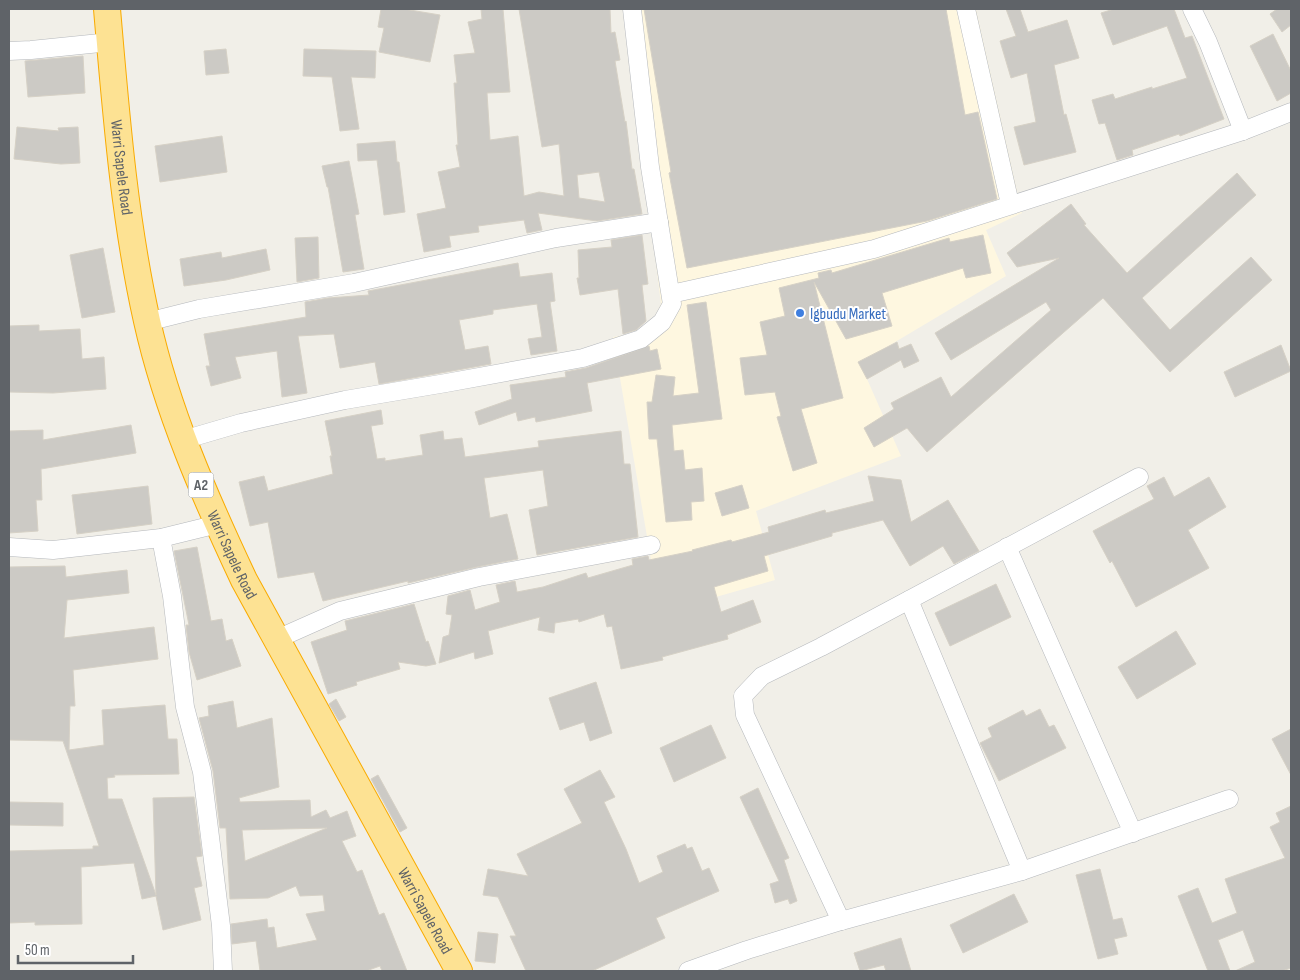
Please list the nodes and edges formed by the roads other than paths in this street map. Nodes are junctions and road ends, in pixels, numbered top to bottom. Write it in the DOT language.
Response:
graph roads {
  1 [pos="107,9"];
  2 [pos="632,9"];
  3 [pos="966,9"];
  4 [pos="1192,9"];
  5 [pos="110,42"];
  6 [pos="9,51"];
  7 [pos="1291,112"];
  8 [pos="1244,131"];
  9 [pos="1010,204"];
  10 [pos="659,222"];
  11 [pos="671,294"];
  12 [pos="147,322"];
  13 [pos="183,440"];
  14 [pos="1139,477"];
  15 [pos="218,524"];
  16 [pos="161,538"];
  17 [pos="651,545"];
  18 [pos="9,547"];
  19 [pos="1007,547"];
  20 [pos="909,600"];
  21 [pos="277,639"];
  22 [pos="1229,799"];
  23 [pos="1133,833"];
  24 [pos="1022,871"];
  25 [pos="841,921"];
  26 [pos="223,971"];
  27 [pos="459,971"];
  28 [pos="688,971"];
  1 -- 5 [label="highway, Warri Sapele Road / A2"];
  2 -- 10 [label="street"];
  3 -- 9 [label="street"];
  4 -- 8 [label="street"];
  5 -- 6 [label="street"];
  5 -- 12 [label="highway, Warri Sapele Road / A2"];
  7 -- 8 [label="street"];
  8 -- 9 [label="street"];
  9 -- 11 [label="street"];
  10 -- 11 [label="street"];
  10 -- 12 [label="street"];
  11 -- 13 [label="street"];
  12 -- 13 [label="highway, Warri Sapele Road / A2"];
  13 -- 15 [label="highway, Warri Sapele Road / A2"];
  14 -- 19 [label="street"];
  15 -- 16 [label="street"];
  15 -- 21 [label="highway, Warri Sapele Road / A2"];
  16 -- 18 [label="street"];
  16 -- 26 [label="street"];
  17 -- 21 [label="street"];
  19 -- 20 [label="street"];
  19 -- 23 [label="street"];
  20 -- 24 [label="street"];
  20 -- 25 [label="street"];
  21 -- 27 [label="highway, Warri Sapele Road / A2"];
  22 -- 23 [label="street"];
  23 -- 24 [label="street"];
  24 -- 25 [label="street"];
  25 -- 28 [label="street"];
}
